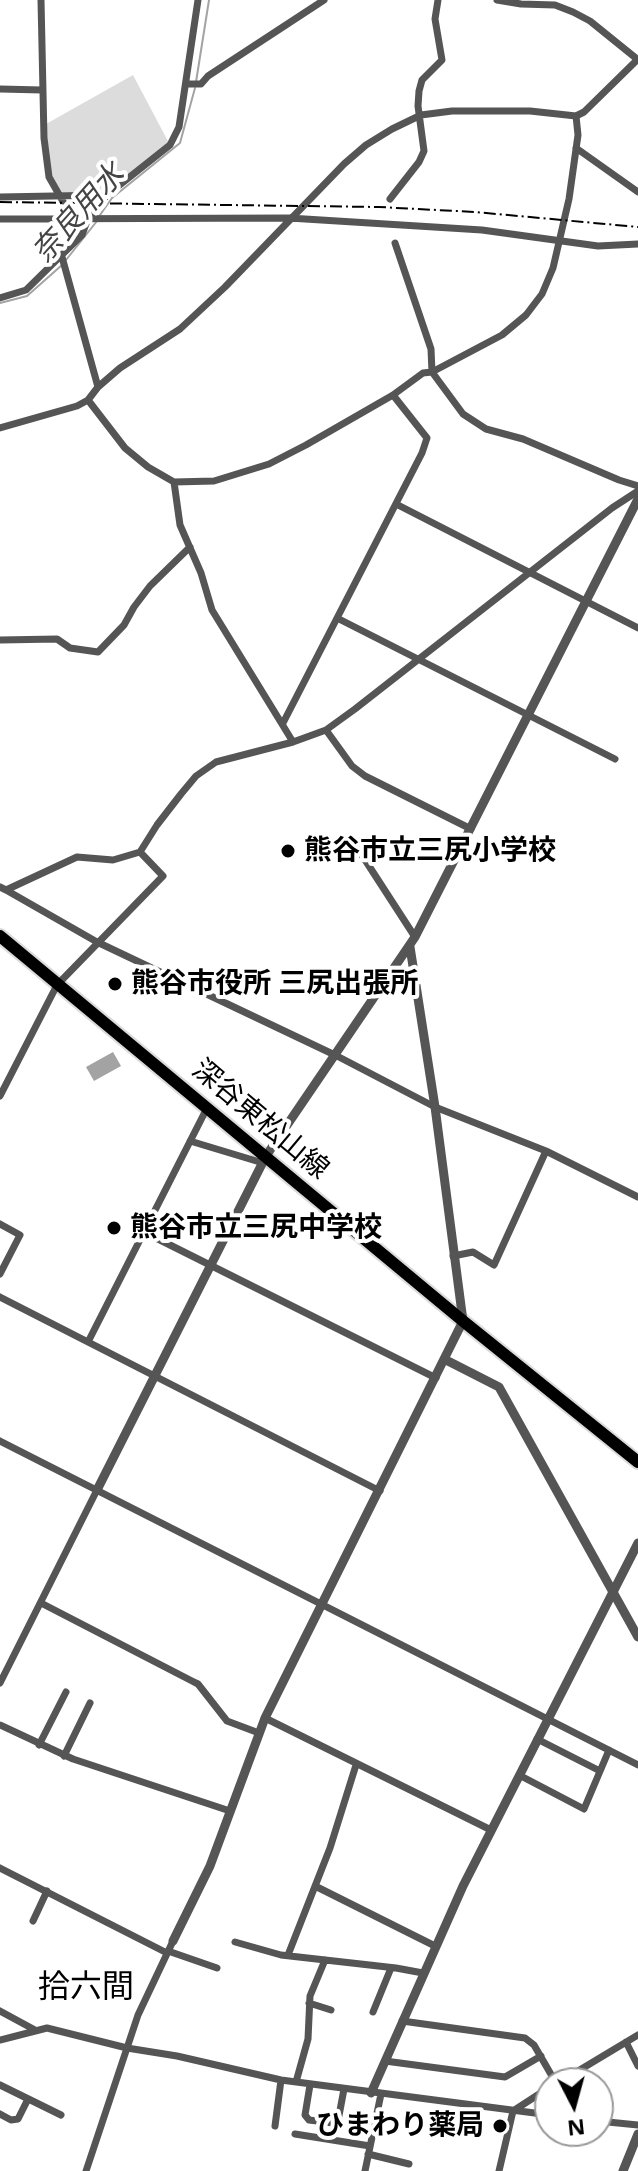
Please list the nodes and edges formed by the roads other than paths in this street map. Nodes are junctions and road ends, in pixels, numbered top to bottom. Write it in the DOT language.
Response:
graph roads {
  1 [pos="41,0"];
  2 [pos="198,0"];
  3 [pos="324,0"];
  4 [pos="438,0"];
  5 [pos="497,0"];
  6 [pos="638,59"];
  7 [pos="193,84"];
  8 [pos="0,89"];
  9 [pos="42,90"];
  10 [pos="421,115"];
  11 [pos="576,116"];
  12 [pos="576,148"];
  13 [pos="638,192"];
  14 [pos="107,195"];
  15 [pos="59,196"];
  16 [pos="0,197"];
  17 [pos="390,199"];
  18 [pos="71,218"];
  19 [pos="88,218"];
  20 [pos="289,218"];
  21 [pos="0,219"];
  22 [pos="82,235"];
  23 [pos="560,242"];
  24 [pos="395,243"];
  25 [pos="638,244"];
  26 [pos="62,257"];
  27 [pos="0,298"];
  28 [pos="432,372"];
  29 [pos="98,387"];
  30 [pos="393,395"];
  31 [pos="88,400"];
  32 [pos="0,428"];
  33 [pos="174,482"];
  34 [pos="638,488"];
  35 [pos="638,499"];
  36 [pos="396,504"];
  37 [pos="190,547"];
  38 [pos="530,573"];
  39 [pos="586,602"];
  40 [pos="337,618"];
  41 [pos="638,628"];
  42 [pos="0,640"];
  43 [pos="419,658"];
  44 [pos="529,715"];
  45 [pos="283,723"];
  46 [pos="326,730"];
  47 [pos="293,742"];
  48 [pos="615,759"];
  49 [pos="471,829"];
  50 [pos="358,849"];
  51 [pos="140,852"];
  52 [pos="3,888"];
  53 [pos="0,936"];
  54 [pos="415,937"];
  55 [pos="97,942"];
  56 [pos="410,947"];
  57 [pos="57,985"];
  58 [pos="337,1056"];
  59 [pos="2,1087"];
  60 [pos="0,1096"];
  61 [pos="435,1107"];
  62 [pos="207,1108"];
  63 [pos="190,1141"];
  64 [pos="546,1151"];
  65 [pos="264,1160"];
  66 [pos="638,1197"];
  67 [pos="0,1224"];
  68 [pos="144,1232"];
  69 [pos="453,1256"];
  70 [pos="211,1264"];
  71 [pos="0,1274"];
  72 [pos="0,1297"];
  73 [pos="463,1321"];
  74 [pos="88,1342"];
  75 [pos="446,1360"];
  76 [pos="155,1375"];
  77 [pos="436,1378"];
  78 [pos="0,1441"];
  79 [pos="638,1462"];
  80 [pos="97,1490"];
  81 [pos="380,1491"];
  82 [pos="638,1543"];
  83 [pos="613,1593"];
  84 [pos="41,1603"];
  85 [pos="323,1605"];
  86 [pos="626,1616"];
  87 [pos="638,1622"];
  88 [pos="638,1637"];
  89 [pos="0,1683"];
  90 [pos="66,1692"];
  91 [pos="90,1703"];
  92 [pos="265,1718"];
  93 [pos="547,1718"];
  94 [pos="0,1725"];
  95 [pos="259,1733"];
  96 [pos="537,1739"];
  97 [pos="39,1745"];
  98 [pos="609,1750"];
  99 [pos="64,1756"];
  100 [pos="356,1765"];
  101 [pos="638,1765"];
  102 [pos="600,1771"];
  103 [pos="519,1775"];
  104 [pos="230,1811"];
  105 [pos="491,1830"];
  106 [pos="0,1868"];
  107 [pos="315,1886"];
  108 [pos="47,1891"];
  109 [pos="33,1921"];
  110 [pos="235,1942"];
  111 [pos="435,1946"];
  112 [pos="170,1948"];
  113 [pos="288,1955"];
  114 [pos="325,1960"];
  115 [pos="217,1968"];
  116 [pos="391,1968"];
  117 [pos="423,1973"];
  118 [pos="309,2003"];
  119 [pos="331,2010"];
  120 [pos="0,2011"];
  121 [pos="373,2012"];
  122 [pos="402,2021"];
  123 [pos="35,2030"];
  124 [pos="638,2035"];
  125 [pos="0,2040"];
  126 [pos="626,2042"];
  127 [pos="127,2048"];
  128 [pos="541,2056"];
  129 [pos="385,2061"];
  130 [pos="638,2066"];
  131 [pos="548,2067"];
  132 [pos="584,2067"];
  133 [pos="281,2080"];
  134 [pos="296,2082"];
  135 [pos="0,2085"];
  136 [pos="310,2085"];
  137 [pos="344,2089"];
  138 [pos="376,2094"];
  139 [pos="534,2097"];
  140 [pos="28,2099"];
  141 [pos="513,2111"];
  142 [pos="534,2113"];
  143 [pos="0,2114"];
  144 [pos="61,2115"];
  145 [pos="614,2123"];
  146 [pos="638,2125"];
  147 [pos="275,2126"];
  148 [pos="295,2134"];
  149 [pos="638,2134"];
  150 [pos="369,2150"];
  151 [pos="409,2164"];
  152 [pos="86,2171"];
  153 [pos="365,2171"];
  154 [pos="499,2171"];
  155 [pos="623,2171"];
  1 -- 9 [label="street"];
  2 -- 7 [label="street"];
  3 -- 7 [label="street"];
  4 -- 10 [label="street"];
  5 -- 6 [label="street"];
  6 -- 11 [label="street"];
  7 -- 14 [label="street"];
  8 -- 9 [label="street"];
  9 -- 15 [label="street"];
  10 -- 11 [label="street"];
  10 -- 17 [label="street"];
  10 -- 20 [label="street"];
  11 -- 12 [label="street"];
  12 -- 13 [label="street"];
  12 -- 23 [label="street"];
  14 -- 15 [label="street"];
  14 -- 19 [label="street"];
  15 -- 16 [label="street"];
  15 -- 18 [label="street"];
  18 -- 19 [label="street"];
  18 -- 21 [label="street"];
  18 -- 22 [label="street"];
  19 -- 20 [label="street"];
  19 -- 22 [label="street"];
  20 -- 23 [label="street"];
  20 -- 29 [label="street"];
  22 -- 26 [label="street"];
  23 -- 25 [label="street"];
  23 -- 28 [label="street"];
  24 -- 28 [label="street"];
  26 -- 27 [label="street"];
  26 -- 29 [label="street"];
  28 -- 30 [label="street"];
  28 -- 34 [label="street"];
  29 -- 31 [label="street"];
  30 -- 33 [label="street"];
  30 -- 36 [label="street"];
  31 -- 32 [label="street"];
  31 -- 33 [label="street"];
  33 -- 37 [label="street"];
  34 -- 38 [label="street"];
  35 -- 39 [label="street"];
  36 -- 38 [label="street"];
  36 -- 40 [label="street"];
  37 -- 42 [label="street"];
  37 -- 45 [label="street"];
  38 -- 39 [label="street"];
  38 -- 43 [label="street"];
  39 -- 41 [label="street"];
  39 -- 44 [label="street"];
  40 -- 43 [label="street"];
  40 -- 45 [label="street"];
  43 -- 44 [label="street"];
  43 -- 46 [label="street"];
  44 -- 48 [label="street"];
  44 -- 49 [label="street"];
  45 -- 47 [label="street"];
  46 -- 47 [label="street"];
  46 -- 49 [label="street"];
  47 -- 51 [label="street"];
  49 -- 54 [label="street"];
  50 -- 54 [label="street"];
  51 -- 52 [label="street"];
  51 -- 55 [label="street"];
  52 -- 55 [label="street"];
  53 -- 57 [label="main road, 深谷東松山線"];
  54 -- 56 [label="street"];
  55 -- 57 [label="street"];
  55 -- 58 [label="street"];
  56 -- 58 [label="street"];
  56 -- 61 [label="street"];
  57 -- 59 [label="street"];
  57 -- 62 [label="main road, 深谷東松山線"];
  58 -- 61 [label="street"];
  58 -- 65 [label="street"];
  59 -- 60 [label="street"];
  61 -- 64 [label="street"];
  61 -- 69 [label="street"];
  62 -- 63 [label="street"];
  62 -- 65 [label="main road, 深谷東松山線"];
  63 -- 65 [label="street"];
  63 -- 68 [label="street"];
  64 -- 66 [label="street"];
  64 -- 69 [label="street"];
  65 -- 70 [label="street"];
  65 -- 73 [label="main road, 深谷東松山線"];
  67 -- 71 [label="street"];
  68 -- 70 [label="street"];
  68 -- 74 [label="street"];
  69 -- 73 [label="street"];
  70 -- 76 [label="street"];
  70 -- 77 [label="street"];
  72 -- 74 [label="street"];
  73 -- 75 [label="street"];
  73 -- 79 [label="main road, 深谷東松山線"];
  74 -- 76 [label="street"];
  75 -- 77 [label="street"];
  75 -- 83 [label="street"];
  76 -- 80 [label="street"];
  76 -- 81 [label="street"];
  77 -- 81 [label="street"];
  78 -- 80 [label="street"];
  80 -- 84 [label="street"];
  80 -- 85 [label="street"];
  81 -- 85 [label="street"];
  82 -- 83 [label="street"];
  83 -- 86 [label="street"];
  83 -- 93 [label="street"];
  84 -- 89 [label="street"];
  84 -- 95 [label="street"];
  85 -- 92 [label="street"];
  85 -- 93 [label="street"];
  86 -- 87 [label="street"];
  86 -- 88 [label="street"];
  90 -- 97 [label="street"];
  91 -- 99 [label="street"];
  92 -- 95 [label="street"];
  92 -- 100 [label="street"];
  93 -- 96 [label="street"];
  93 -- 98 [label="street"];
  94 -- 97 [label="street"];
  95 -- 104 [label="street"];
  96 -- 102 [label="street"];
  96 -- 103 [label="street"];
  97 -- 99 [label="street"];
  98 -- 101 [label="street"];
  98 -- 102 [label="street"];
  99 -- 104 [label="street"];
  100 -- 105 [label="street"];
  100 -- 107 [label="street"];
  102 -- 103 [label="street"];
  103 -- 105 [label="street"];
  104 -- 112 [label="street"];
  105 -- 111 [label="street"];
  106 -- 108 [label="street"];
  107 -- 111 [label="street"];
  107 -- 113 [label="street"];
  108 -- 109 [label="street"];
  108 -- 112 [label="street"];
  110 -- 113 [label="street"];
  111 -- 117 [label="street"];
  112 -- 115 [label="street"];
  112 -- 127 [label="street"];
  113 -- 114 [label="street"];
  114 -- 116 [label="street"];
  114 -- 118 [label="street"];
  116 -- 117 [label="street"];
  116 -- 121 [label="street"];
  117 -- 122 [label="street"];
  118 -- 119 [label="street"];
  118 -- 134 [label="street"];
  120 -- 123 [label="street"];
  122 -- 128 [label="street"];
  122 -- 129 [label="street"];
  123 -- 125 [label="street"];
  123 -- 127 [label="street"];
  124 -- 126 [label="street"];
  126 -- 130 [label="street"];
  126 -- 132 [label="street"];
  127 -- 133 [label="street"];
  127 -- 152 [label="street"];
  128 -- 129 [label="street"];
  128 -- 131 [label="street"];
  129 -- 138 [label="street"];
  133 -- 134 [label="street"];
  133 -- 147 [label="street"];
  134 -- 136 [label="street"];
  135 -- 140 [label="street"];
  136 -- 137 [label="street"];
  136 -- 137 [label="street"];
  137 -- 138 [label="street"];
  138 -- 141 [label="street"];
  138 -- 150 [label="street"];
  139 -- 141 [label="street"];
  140 -- 143 [label="street"];
  140 -- 144 [label="street"];
  141 -- 142 [label="street"];
  141 -- 154 [label="street"];
  145 -- 146 [label="street"];
  148 -- 150 [label="street"];
  149 -- 155 [label="street"];
  150 -- 151 [label="street"];
  150 -- 153 [label="street"];
}
